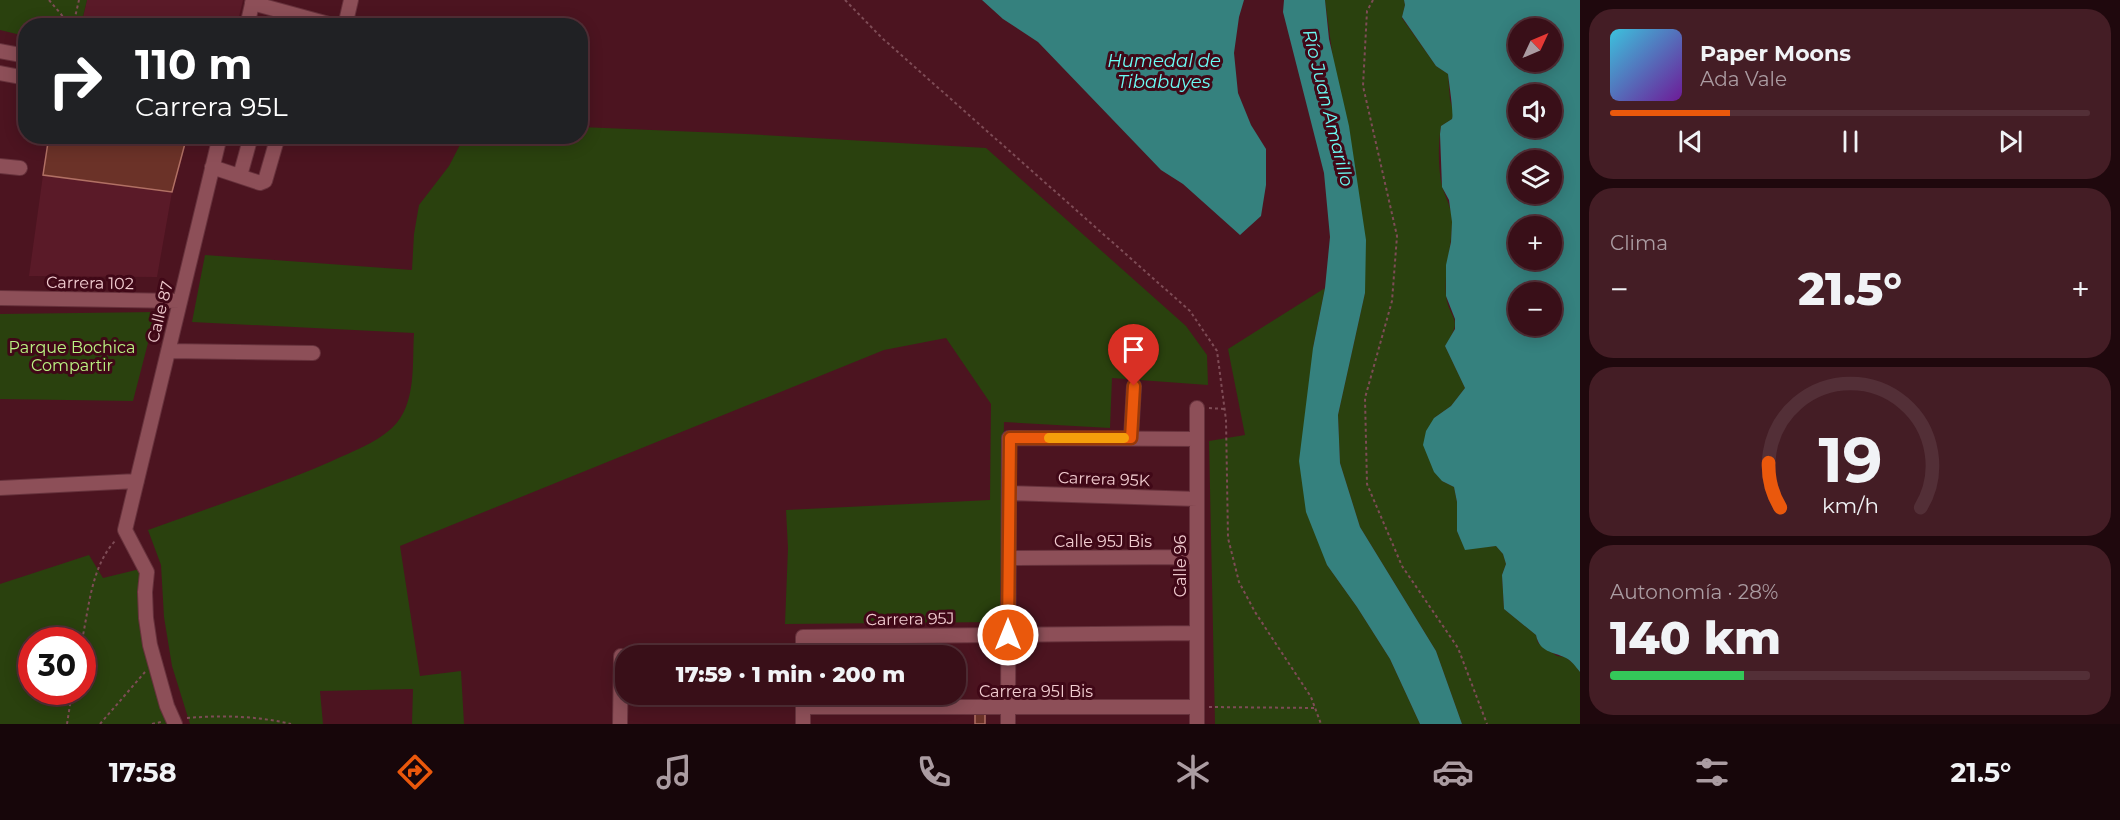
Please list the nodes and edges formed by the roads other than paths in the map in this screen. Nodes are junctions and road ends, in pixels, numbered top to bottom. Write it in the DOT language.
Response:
graph roads {
  1 [pos="351,0"];
  2 [pos="252,2"];
  3 [pos="249,18"];
  4 [pos="308,18"];
  5 [pos="347,18"];
  6 [pos="0,51"];
  7 [pos="18,54"];
  8 [pos="0,73"];
  9 [pos="18,76"];
  10 [pos="218,144"];
  11 [pos="249,144"];
  12 [pos="276,144"];
  13 [pos="0,166"];
  14 [pos="212,167"];
  15 [pos="20,168"];
  16 [pos="240,176"];
  17 [pos="0,298"];
  18 [pos="180,300"];
  19 [pos="168,351"];
  20 [pos="313,353"];
  21 [pos="1134,386"];
  22 [pos="1197,408"];
  23 [pos="1131,438"];
  24 [pos="1197,439"];
  25 [pos="137,481"];
  26 [pos="0,488"];
  27 [pos="1009,493"];
  28 [pos="1197,499"];
  29 [pos="1197,557"];
  30 [pos="1009,558"];
  31 [pos="1197,633"];
  32 [pos="1008,635"];
  33 [pos="803,645"];
  34 [pos="620,705"];
  35 [pos="803,705"];
  36 [pos="940,705"];
  37 [pos="1008,707"];
  38 [pos="1197,707"];
  39 [pos="174,722"];
  40 [pos="620,724"];
  41 [pos="803,724"];
  42 [pos="1008,724"];
  43 [pos="1197,724"];
  1 -- 5 [label="street"];
  2 -- 3 [label="street"];
  2 -- 4 [label="street"];
  6 -- 7 [label="street"];
  8 -- 9 [label="street"];
  10 -- 14 [label="street, Calle 87"];
  11 -- 16 [label="street"];
  12 -- 16 [label="street"];
  13 -- 15 [label="street"];
  14 -- 16 [label="street"];
  14 -- 18 [label="street, Calle 87"];
  17 -- 18 [label="street, Carrera 102"];
  18 -- 19 [label="street, Calle 87"];
  19 -- 20 [label="street"];
  19 -- 25 [label="street, Calle 87"];
  21 -- 23 [label="street"];
  22 -- 24 [label="street, Calle 96"];
  23 -- 24 [label="street"];
  23 -- 27 [label="street"];
  24 -- 28 [label="street, Calle 96"];
  25 -- 26 [label="street"];
  25 -- 39 [label="street, Calle 87"];
  27 -- 28 [label="street, Carrera 95K"];
  27 -- 30 [label="street"];
  28 -- 29 [label="street, Calle 96"];
  29 -- 30 [label="street, Calle 95J Bis"];
  29 -- 31 [label="street, Calle 96"];
  30 -- 32 [label="street"];
  31 -- 32 [label="street, Carrera 95J"];
  31 -- 38 [label="street, Calle 96"];
  32 -- 33 [label="street, Carrera 95J"];
  32 -- 37 [label="street"];
  34 -- 40 [label="street"];
  35 -- 41 [label="street"];
  36 -- 37 [label="street, Carrera 95I Bis"];
  37 -- 38 [label="street, Carrera 95I Bis"];
  37 -- 42 [label="street"];
  38 -- 43 [label="street, Calle 96"];
}
